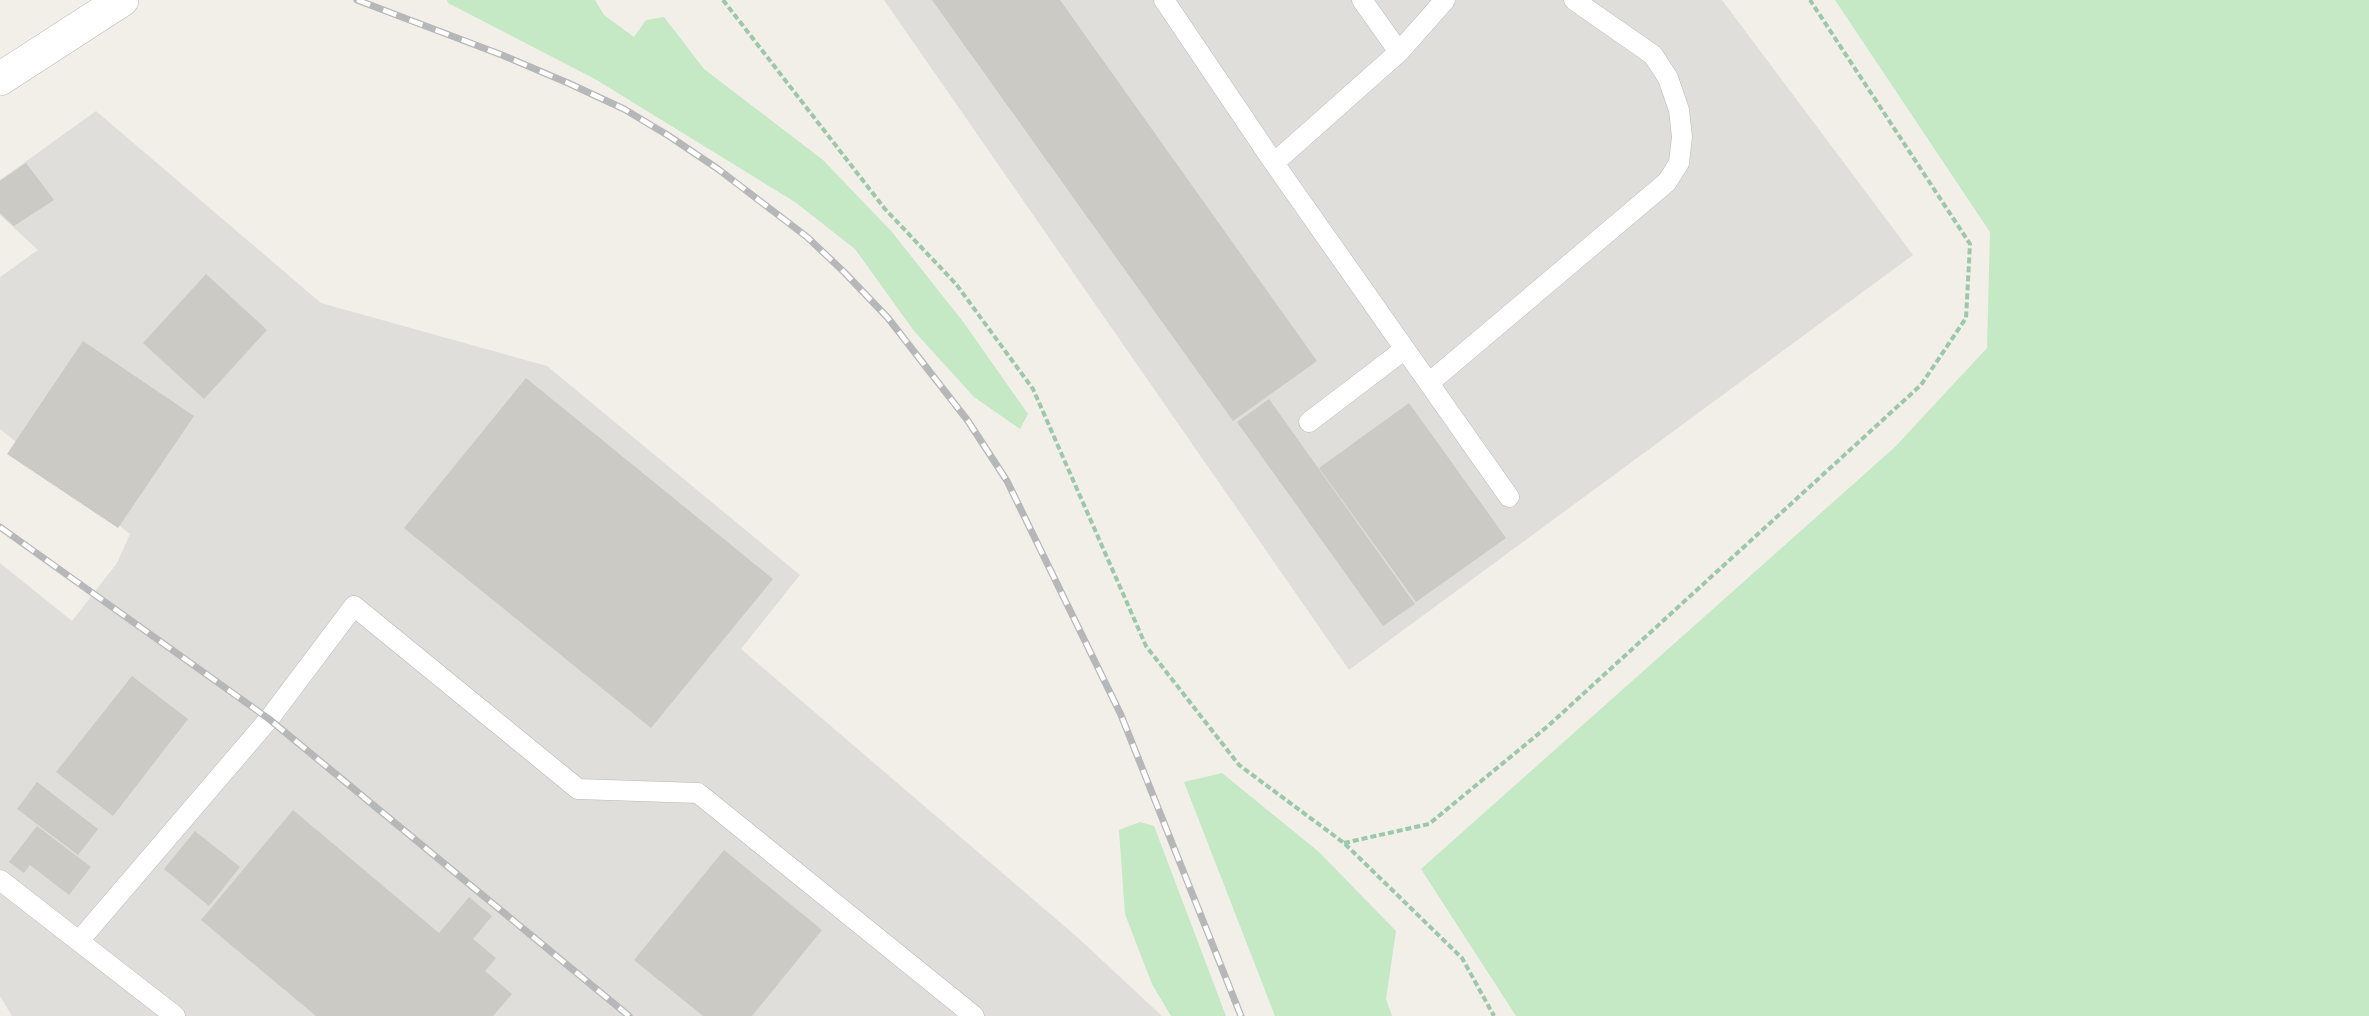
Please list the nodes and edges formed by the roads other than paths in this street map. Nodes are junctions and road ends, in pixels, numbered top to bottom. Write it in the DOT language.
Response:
graph roads {
  1 [pos="122,0"];
  2 [pos="1164,0"];
  3 [pos="1362,0"];
  4 [pos="1445,0"];
  5 [pos="1574,0"];
  6 [pos="1399,52"];
  7 [pos="0,79"];
  8 [pos="1274,163"];
  9 [pos="1405,349"];
  10 [pos="1429,383"];
  11 [pos="1309,422"];
  12 [pos="1509,497"];
  13 [pos="0,880"];
  14 [pos="79,941"];
  15 [pos="175,1016"];
  16 [pos="974,1016"];
  1 -- 7 [label="street"];
  2 -- 8 [label="lane"];
  3 -- 6 [label="lane"];
  4 -- 6 [label="lane"];
  5 -- 10 [label="lane"];
  6 -- 8 [label="lane"];
  8 -- 9 [label="lane"];
  9 -- 10 [label="lane"];
  9 -- 11 [label="lane"];
  10 -- 12 [label="lane"];
  13 -- 14 [label="lane"];
  14 -- 15 [label="lane"];
  14 -- 16 [label="lane"];
}
